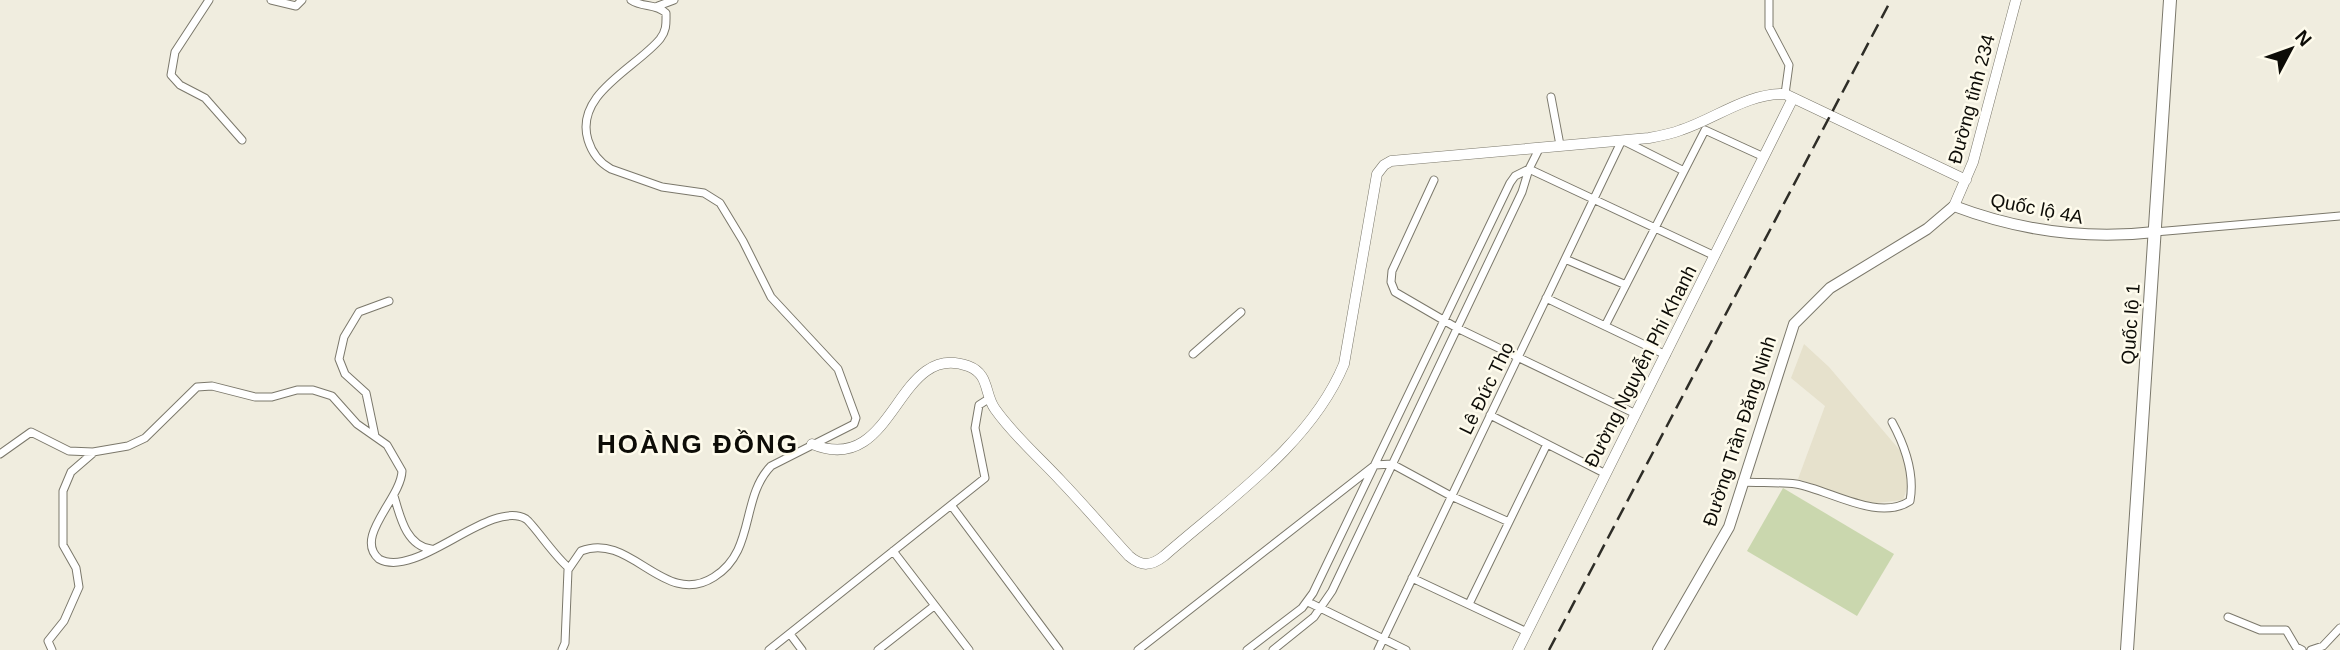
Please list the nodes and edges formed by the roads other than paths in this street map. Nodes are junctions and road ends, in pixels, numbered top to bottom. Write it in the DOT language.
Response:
graph roads {
  1 [pos="209,0"];
  2 [pos="271,0"];
  3 [pos="631,0"];
  4 [pos="674,0"];
  5 [pos="1769,0"];
  6 [pos="2016,0"];
  7 [pos="2170,0"];
  8 [pos="297,2"];
  9 [pos="658,6"];
  10 [pos="1789,96"];
  11 [pos="1551,97"];
  12 [pos="242,140"];
  13 [pos="1622,141"];
  14 [pos="1560,145"];
  15 [pos="1540,147"];
  16 [pos="1764,157"];
  17 [pos="1529,169"];
  18 [pos="1684,171"];
  19 [pos="1434,180"];
  20 [pos="1966,180"];
  21 [pos="1594,199"];
  22 [pos="1954,206"];
  23 [pos="2340,216"];
  24 [pos="1656,228"];
  25 [pos="2155,232"];
  26 [pos="1714,256"];
  27 [pos="1565,259"];
  28 [pos="1626,285"];
  29 [pos="1546,298"];
  30 [pos="389,301"];
  31 [pos="1241,312"];
  32 [pos="1444,321"];
  33 [pos="1605,326"];
  34 [pos="1457,328"];
  35 [pos="1193,354"];
  36 [pos="1666,355"];
  37 [pos="1518,357"];
  38 [pos="990,398"];
  39 [pos="1636,414"];
  40 [pos="1490,415"];
  41 [pos="1892,422"];
  42 [pos="375,436"];
  43 [pos="812,444"];
  44 [pos="1547,444"];
  45 [pos="93,452"];
  46 [pos="0,454"];
  47 [pos="1392,464"];
  48 [pos="1375,465"];
  49 [pos="1606,474"];
  50 [pos="1742,482"];
  51 [pos="394,496"];
  52 [pos="1451,496"];
  53 [pos="951,505"];
  54 [pos="1509,522"];
  55 [pos="436,549"];
  56 [pos="893,551"];
  57 [pos="569,568"];
  58 [pos="1412,578"];
  59 [pos="1308,603"];
  60 [pos="1469,604"];
  61 [pos="934,606"];
  62 [pos="1321,608"];
  63 [pos="2228,617"];
  64 [pos="2340,628"];
  65 [pos="1527,632"];
  66 [pos="790,634"];
  67 [pos="1383,639"];
  68 [pos="1140,649"];
  69 [pos="52,650"];
  70 [pos="562,650"];
  71 [pos="769,650"];
  72 [pos="803,650"];
  73 [pos="877,650"];
  74 [pos="969,650"];
  75 [pos="1059,650"];
  76 [pos="1247,650"];
  77 [pos="1273,650"];
  78 [pos="1378,650"];
  79 [pos="1406,650"];
  80 [pos="1518,650"];
  81 [pos="1658,650"];
  82 [pos="2127,650"];
  83 [pos="2302,650"];
  84 [pos="2314,650"];
  1 -- 12 [label="street"];
  2 -- 8 [label="street"];
  3 -- 9 [label="street"];
  4 -- 9 [label="street"];
  5 -- 10 [label="street"];
  6 -- 20 [label="street, Đường tỉnh 234"];
  7 -- 25 [label="highway, Quốc lộ 1"];
  9 -- 43 [label="street"];
  10 -- 13 [label="street"];
  10 -- 16 [label="street, Đường Nguyễn Phi Khanh"];
  10 -- 20 [label="street"];
  11 -- 14 [label="street"];
  13 -- 14 [label="street"];
  13 -- 18 [label="street"];
  13 -- 21 [label="street, Lê Đức Thọ"];
  14 -- 15 [label="street"];
  15 -- 17 [label="street"];
  15 -- 38 [label="street"];
  16 -- 18 [label="street"];
  16 -- 26 [label="street, Đường Nguyễn Phi Khanh"];
  17 -- 21 [label="street"];
  17 -- 32 [label="street"];
  17 -- 34 [label="street"];
  18 -- 24 [label="street"];
  19 -- 32 [label="street"];
  20 -- 22 [label="street, Đường tỉnh 234"];
  21 -- 24 [label="street"];
  21 -- 27 [label="street, Lê Đức Thọ"];
  22 -- 25 [label="main road, Quốc lộ 4A"];
  22 -- 50 [label="main road, Đường Trần Đăng Ninh"];
  23 -- 25 [label="street"];
  24 -- 26 [label="street"];
  24 -- 28 [label="street"];
  25 -- 82 [label="highway, Quốc lộ 1"];
  26 -- 36 [label="street, Đường Nguyễn Phi Khanh"];
  27 -- 28 [label="street"];
  27 -- 29 [label="street, Lê Đức Thọ"];
  28 -- 33 [label="street"];
  29 -- 33 [label="street"];
  29 -- 37 [label="street, Lê Đức Thọ"];
  30 -- 42 [label="street"];
  31 -- 35 [label="street"];
  32 -- 34 [label="street"];
  32 -- 48 [label="street"];
  33 -- 36 [label="street"];
  34 -- 37 [label="street"];
  34 -- 47 [label="street"];
  36 -- 39 [label="street, Đường Nguyễn Phi Khanh"];
  37 -- 39 [label="street"];
  37 -- 40 [label="street, Lê Đức Thọ"];
  38 -- 43 [label="street"];
  38 -- 53 [label="street"];
  39 -- 49 [label="street, Đường Nguyễn Phi Khanh"];
  40 -- 44 [label="street"];
  40 -- 52 [label="street, Lê Đức Thọ"];
  41 -- 50 [label="street"];
  42 -- 45 [label="street"];
  42 -- 51 [label="street"];
  43 -- 57 [label="street"];
  44 -- 49 [label="street"];
  44 -- 54 [label="street"];
  45 -- 46 [label="street"];
  45 -- 69 [label="street"];
  47 -- 48 [label="street"];
  47 -- 52 [label="street"];
  47 -- 62 [label="street"];
  48 -- 59 [label="street"];
  48 -- 68 [label="street"];
  49 -- 65 [label="street, Đường Nguyễn Phi Khanh"];
  50 -- 81 [label="main road, Đường Trần Đăng Ninh"];
  51 -- 55 [label="street"];
  51 -- 55 [label="street"];
  52 -- 54 [label="street"];
  52 -- 58 [label="street, Lê Đức Thọ"];
  53 -- 56 [label="street"];
  53 -- 75 [label="street"];
  54 -- 60 [label="street"];
  55 -- 57 [label="street"];
  56 -- 61 [label="street"];
  56 -- 66 [label="street"];
  57 -- 70 [label="street"];
  58 -- 60 [label="street"];
  58 -- 67 [label="street, Lê Đức Thọ"];
  59 -- 62 [label="street"];
  59 -- 76 [label="street"];
  60 -- 65 [label="street"];
  61 -- 73 [label="street"];
  61 -- 74 [label="street"];
  62 -- 67 [label="street"];
  62 -- 77 [label="street"];
  63 -- 83 [label="street"];
  64 -- 84 [label="street"];
  65 -- 80 [label="street, Đường Nguyễn Phi Khanh"];
  66 -- 71 [label="street"];
  66 -- 72 [label="street"];
  67 -- 78 [label="street, Lê Đức Thọ"];
  67 -- 79 [label="street"];
}
